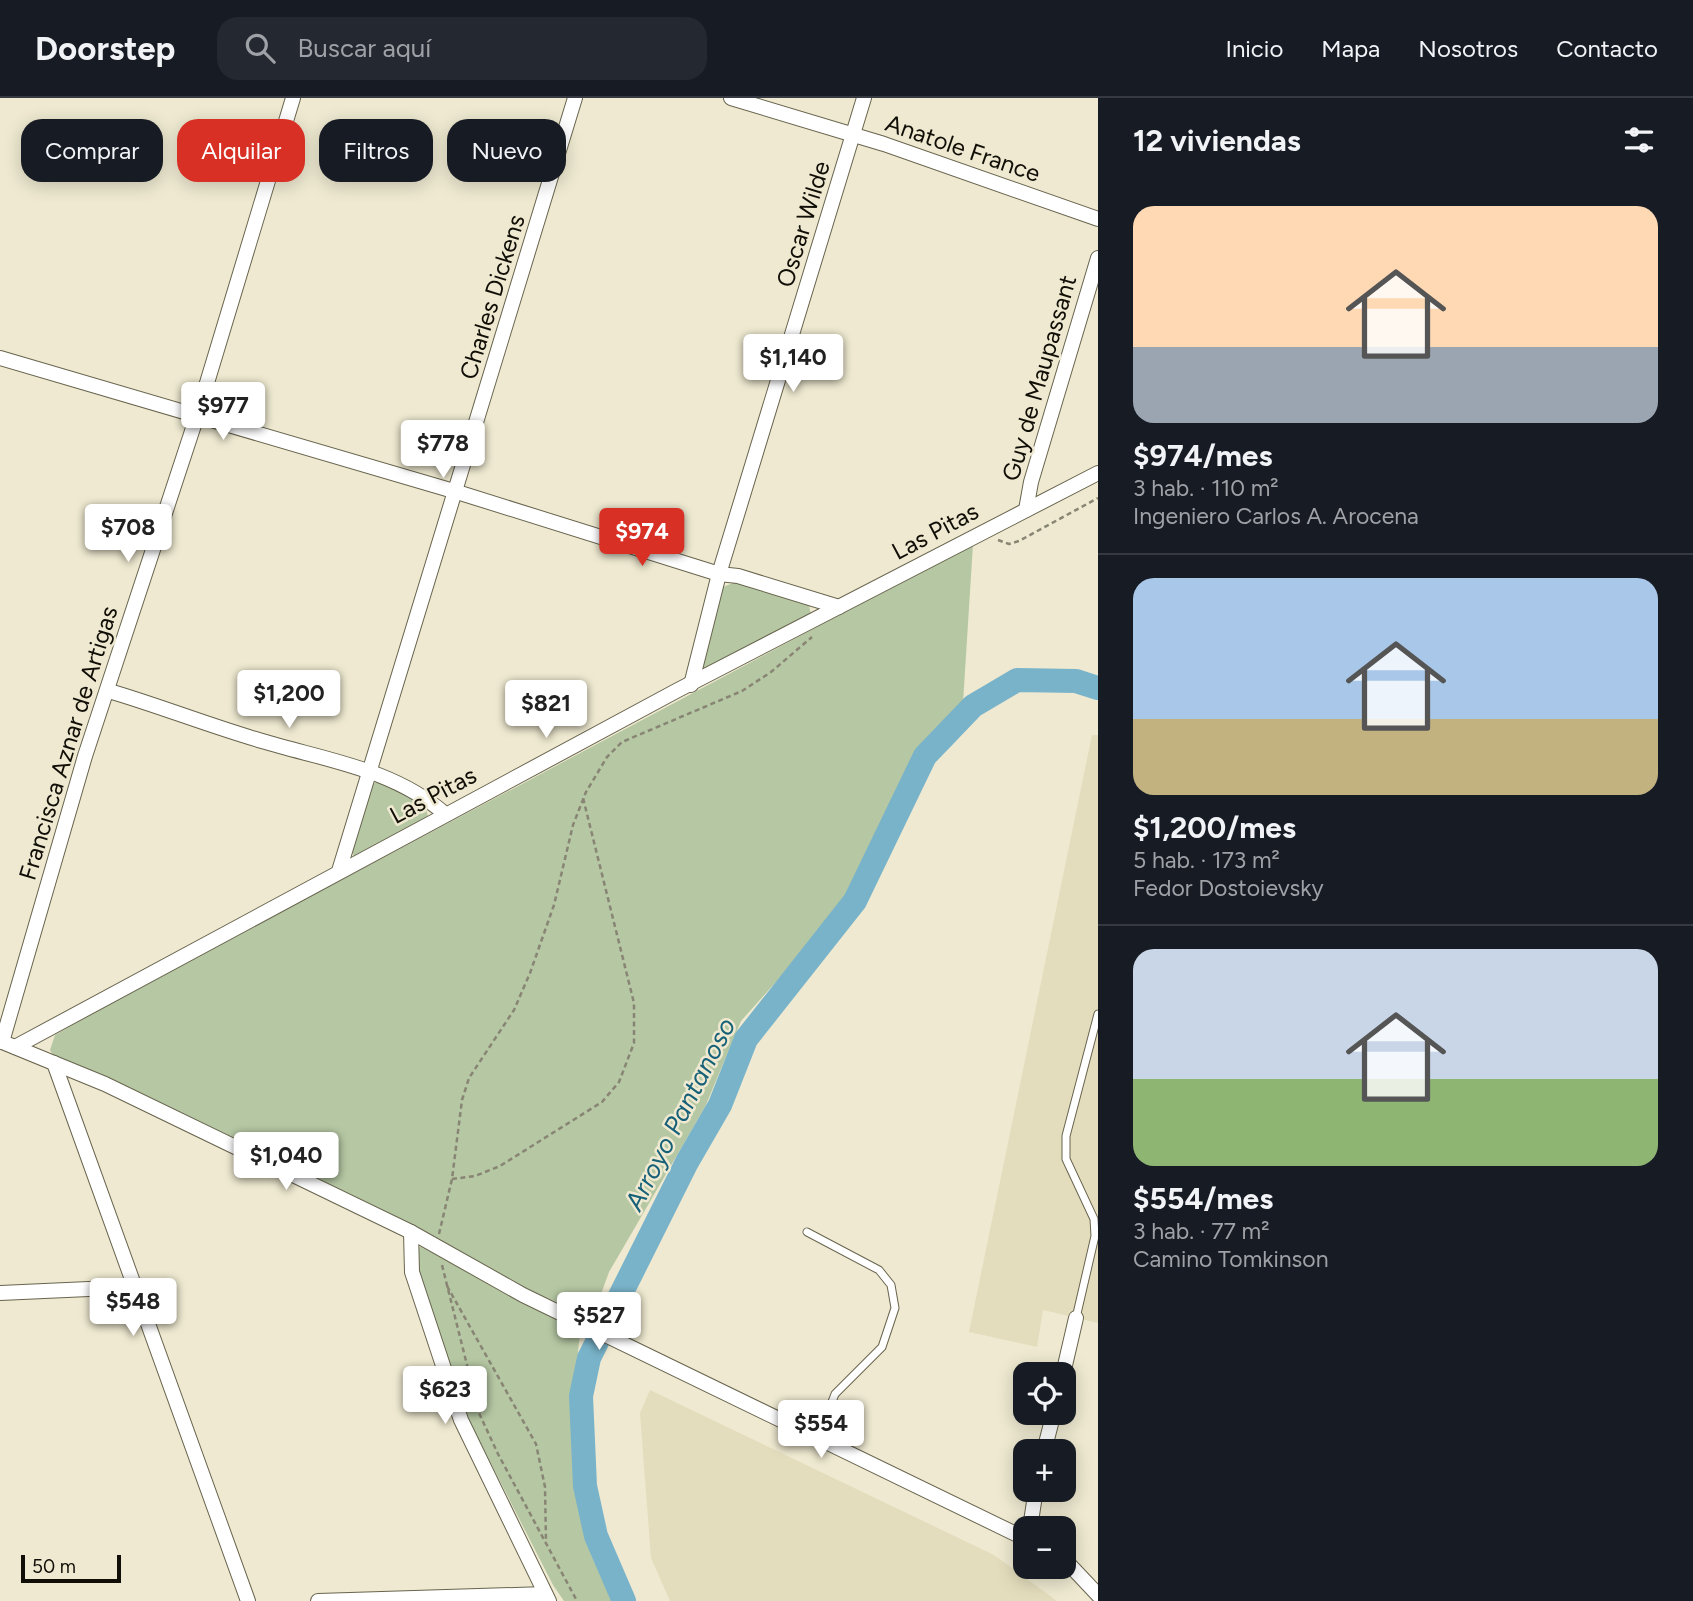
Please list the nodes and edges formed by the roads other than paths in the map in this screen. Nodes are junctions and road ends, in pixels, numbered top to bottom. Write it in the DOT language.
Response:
graph roads {
  1 [pos="293,98"];
  2 [pos="575,98"];
  3 [pos="731,98"];
  4 [pos="864,98"];
  5 [pos="854,136"];
  6 [pos="1098,219"];
  7 [pos="1098,258"];
  8 [pos="1,361"];
  9 [pos="197,416"];
  10 [pos="1098,472"];
  11 [pos="457,492"];
  12 [pos="1026,510"];
  13 [pos="719,574"];
  14 [pos="839,607"];
  15 [pos="691,685"];
  16 [pos="109,691"];
  17 [pos="371,771"];
  18 [pos="444,814"];
  19 [pos="339,871"];
  20 [pos="1098,1014"];
  21 [pos="6,1043"];
  22 [pos="54,1063"];
  23 [pos="411,1232"];
  24 [pos="807,1232"];
  25 [pos="133,1287"];
  26 [pos="0,1293"];
  27 [pos="1076,1318"];
  28 [pos="1066,1362"];
  29 [pos="818,1439"];
  30 [pos="1013,1533"];
  31 [pos="1076,1567"];
  32 [pos="1076,1572"];
  33 [pos="1098,1580"];
  34 [pos="1098,1595"];
  35 [pos="547,1597"];
  36 [pos="248,1601"];
  37 [pos="318,1601"];
  1 -- 9 [label="street, Francisca Aznar de Artigas"];
  2 -- 11 [label="street, Charles Dickens"];
  3 -- 5 [label="street, Anatole France"];
  4 -- 5 [label="street, Oscar Wilde"];
  5 -- 6 [label="street, Anatole France"];
  5 -- 13 [label="street, Oscar Wilde"];
  7 -- 12 [label="street, Guy de Maupassant"];
  8 -- 9 [label="street"];
  9 -- 11 [label="street"];
  9 -- 16 [label="street, Francisca Aznar de Artigas"];
  10 -- 12 [label="street, Las Pitas"];
  11 -- 13 [label="street"];
  11 -- 17 [label="street, Charles Dickens"];
  12 -- 14 [label="street, Las Pitas"];
  13 -- 14 [label="street"];
  13 -- 15 [label="street, Oscar Wilde"];
  14 -- 15 [label="street, Las Pitas"];
  15 -- 18 [label="street, Las Pitas"];
  16 -- 17 [label="street"];
  16 -- 21 [label="street, Francisca Aznar de Artigas"];
  17 -- 18 [label="street"];
  17 -- 19 [label="street, Charles Dickens"];
  18 -- 19 [label="street, Las Pitas"];
  19 -- 21 [label="street, Las Pitas"];
  20 -- 27 [label="lane"];
  21 -- 22 [label="street"];
  22 -- 23 [label="street"];
  22 -- 25 [label="street"];
  23 -- 29 [label="street"];
  23 -- 35 [label="street"];
  24 -- 29 [label="lane"];
  25 -- 26 [label="street"];
  25 -- 36 [label="street"];
  27 -- 28 [label="street"];
  29 -- 30 [label="street"];
  31 -- 33 [label="street"];
  32 -- 34 [label="street"];
  35 -- 37 [label="street"];
}
